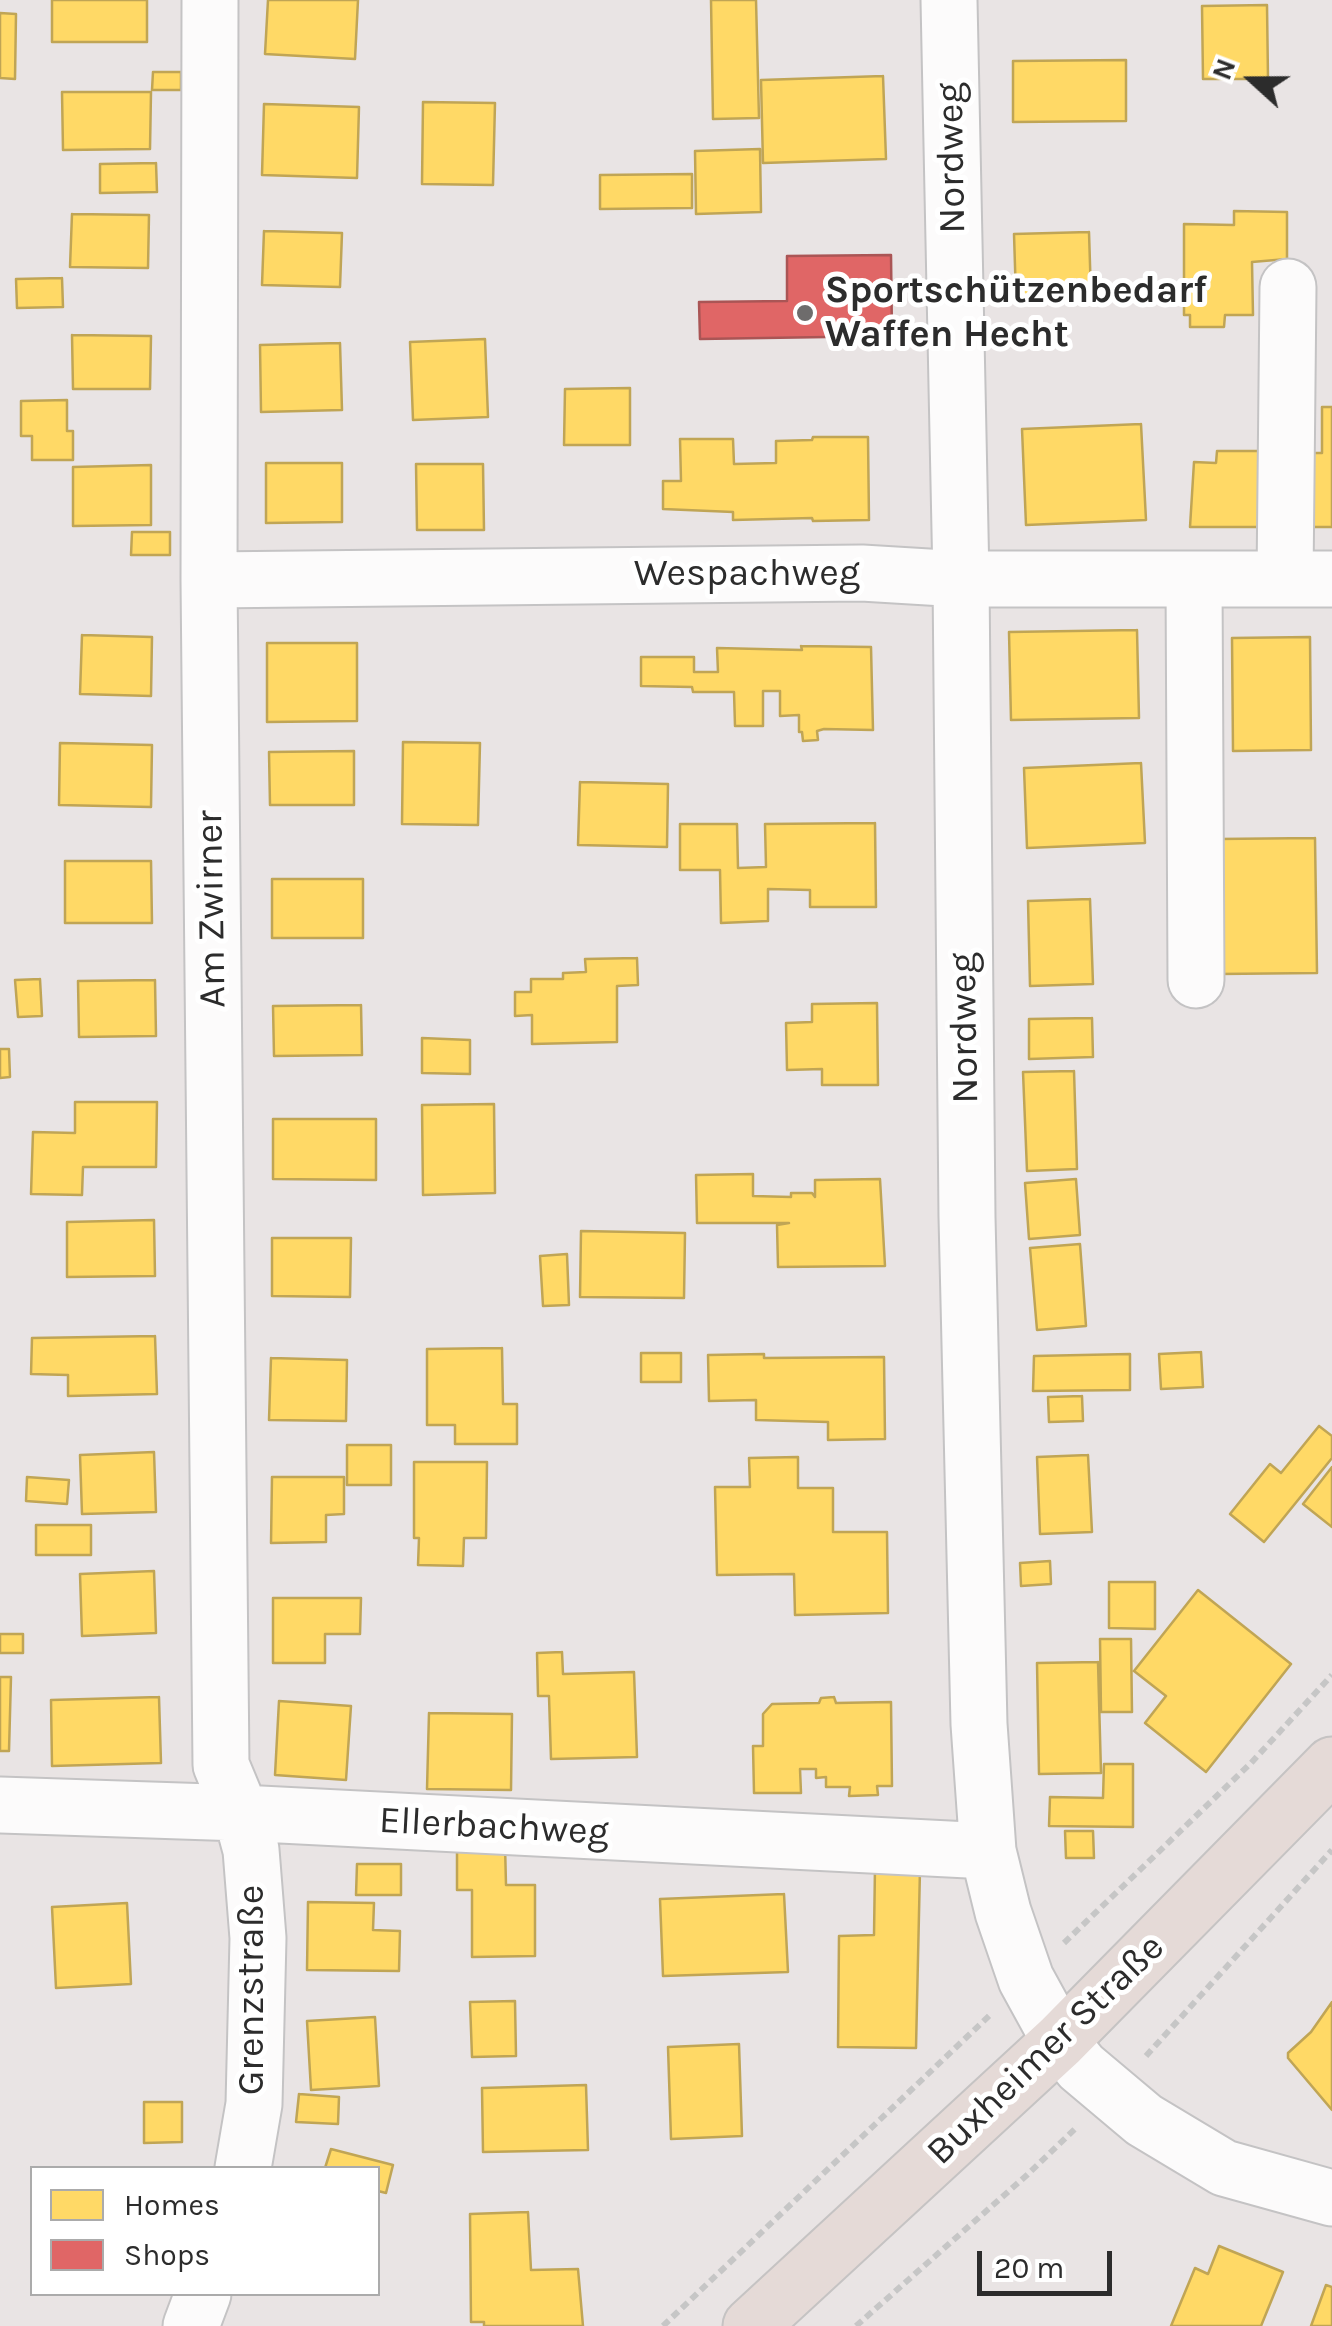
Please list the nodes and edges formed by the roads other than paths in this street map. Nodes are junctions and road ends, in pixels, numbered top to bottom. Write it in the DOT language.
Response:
graph roads {
  1 [pos="210,0"];
  2 [pos="949,0"];
  3 [pos="1288,287"];
  4 [pos="960,579"];
  5 [pos="1194,579"];
  6 [pos="1308,579"];
  7 [pos="209,580"];
  8 [pos="1196,980"];
  9 [pos="1332,1765"];
  10 [pos="0,1804"];
  11 [pos="241,1813"];
  12 [pos="988,1851"];
  13 [pos="1060,2041"];
  14 [pos="243,2166"];
  15 [pos="1332,2198"];
  16 [pos="202,2296"];
  17 [pos="191,2326"];
  18 [pos="751,2326"];
  1 -- 7 [label="street, Am Zwirner"];
  2 -- 4 [label="street, Nordweg"];
  3 -- 6 [label="street, Wespachweg"];
  4 -- 5 [label="street, Wespachweg"];
  4 -- 7 [label="street, Wespachweg"];
  4 -- 12 [label="street, Nordweg"];
  5 -- 6 [label="street, Wespachweg"];
  5 -- 8 [label="street"];
  7 -- 11 [label="street, Am Zwirner"];
  9 -- 13 [label="main road, Buxheimer Straße"];
  10 -- 11 [label="street, Ellerbachweg"];
  11 -- 12 [label="street, Ellerbachweg"];
  11 -- 14 [label="street, Grenzstraße"];
  12 -- 13 [label="street, Nordweg"];
  13 -- 15 [label="street, Nordweg"];
  13 -- 18 [label="main road, Buxheimer Straße"];
  16 -- 17 [label="street"];
}
